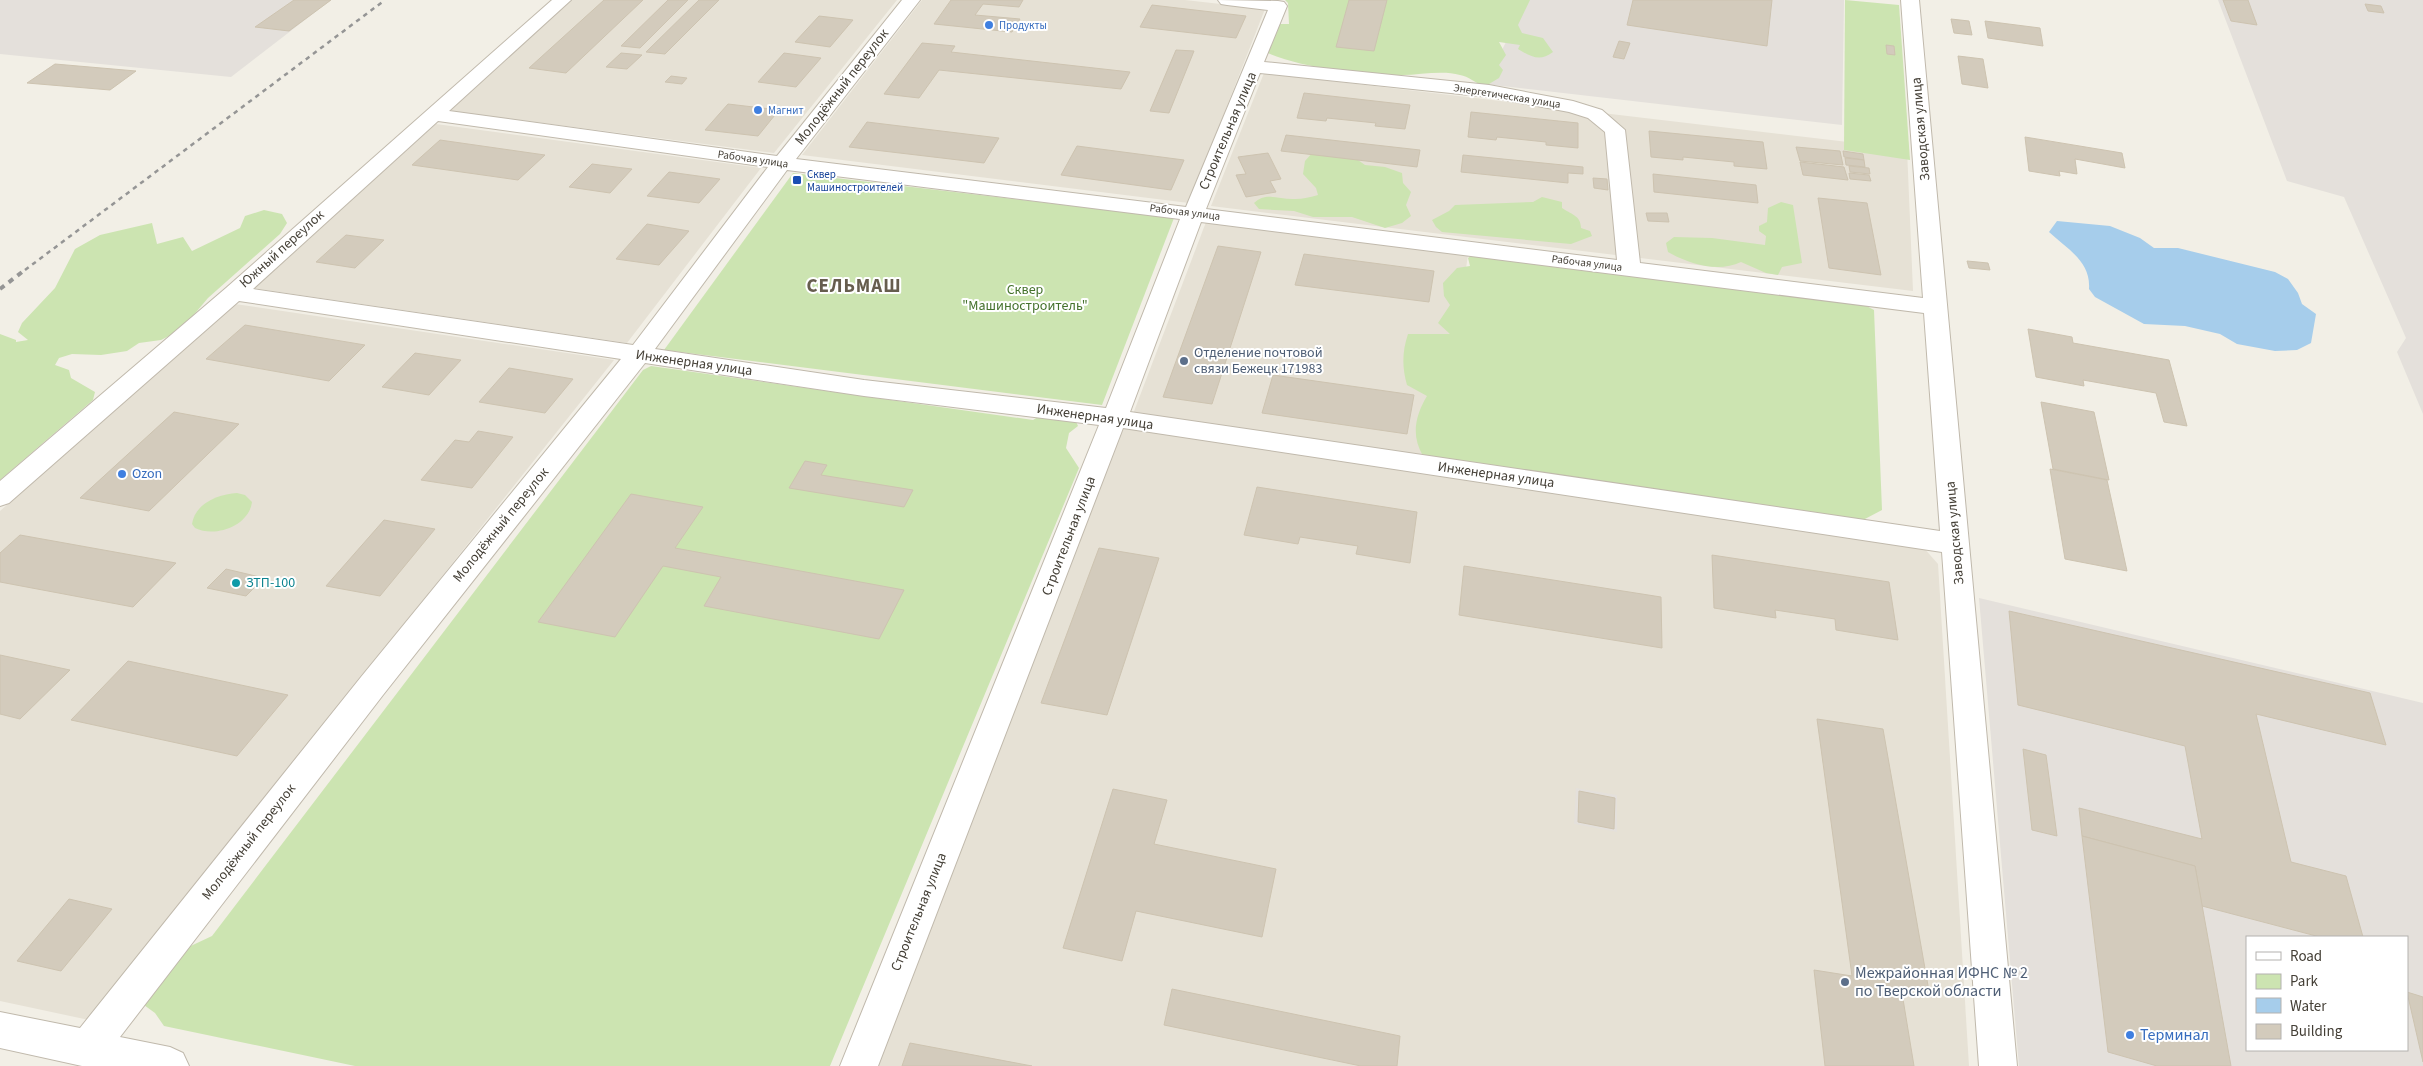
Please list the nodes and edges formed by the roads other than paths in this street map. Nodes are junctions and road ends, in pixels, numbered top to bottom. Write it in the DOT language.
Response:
graph roads {
  1 [pos="562,0"];
  2 [pos="911,0"];
  3 [pos="1227,0"];
  4 [pos="1910,0"];
  5 [pos="1255,68"];
  6 [pos="434,115"];
  7 [pos="782,163"];
  8 [pos="1194,213"];
  9 [pos="1629,268"];
  10 [pos="234,292"];
  11 [pos="1936,307"];
  12 [pos="638,354"];
  13 [pos="1114,418"];
  14 [pos="0,496"];
  15 [pos="1956,544"];
  16 [pos="0,1030"];
  17 [pos="88,1048"];
  18 [pos="170,1066"];
  19 [pos="859,1066"];
  20 [pos="1998,1066"];
  1 -- 6 [label="street, Южный переулок"];
  2 -- 7 [label="street, Молодёжный переулок"];
  3 -- 5 [label="street, Строительная улица"];
  4 -- 11 [label="street, Заводская улица"];
  5 -- 8 [label="street, Строительная улица"];
  5 -- 9 [label="street, Энергетическая улица"];
  6 -- 7 [label="street, Рабочая улица"];
  6 -- 10 [label="street, Южный переулок"];
  7 -- 8 [label="street, Рабочая улица"];
  7 -- 12 [label="street, Молодёжный переулок"];
  8 -- 9 [label="street, Рабочая улица"];
  8 -- 13 [label="street, Строительная улица"];
  9 -- 11 [label="street, Рабочая улица"];
  10 -- 12 [label="street, Инженерная улица"];
  10 -- 14 [label="street, Южный переулок"];
  11 -- 15 [label="street, Заводская улица"];
  12 -- 13 [label="street, Инженерная улица"];
  12 -- 17 [label="street, Молодёжный переулок"];
  13 -- 15 [label="street, Инженерная улица"];
  13 -- 19 [label="street, Строительная улица"];
  15 -- 20 [label="street, Заводская улица"];
  16 -- 17 [label="street"];
  17 -- 18 [label="street"];
}
